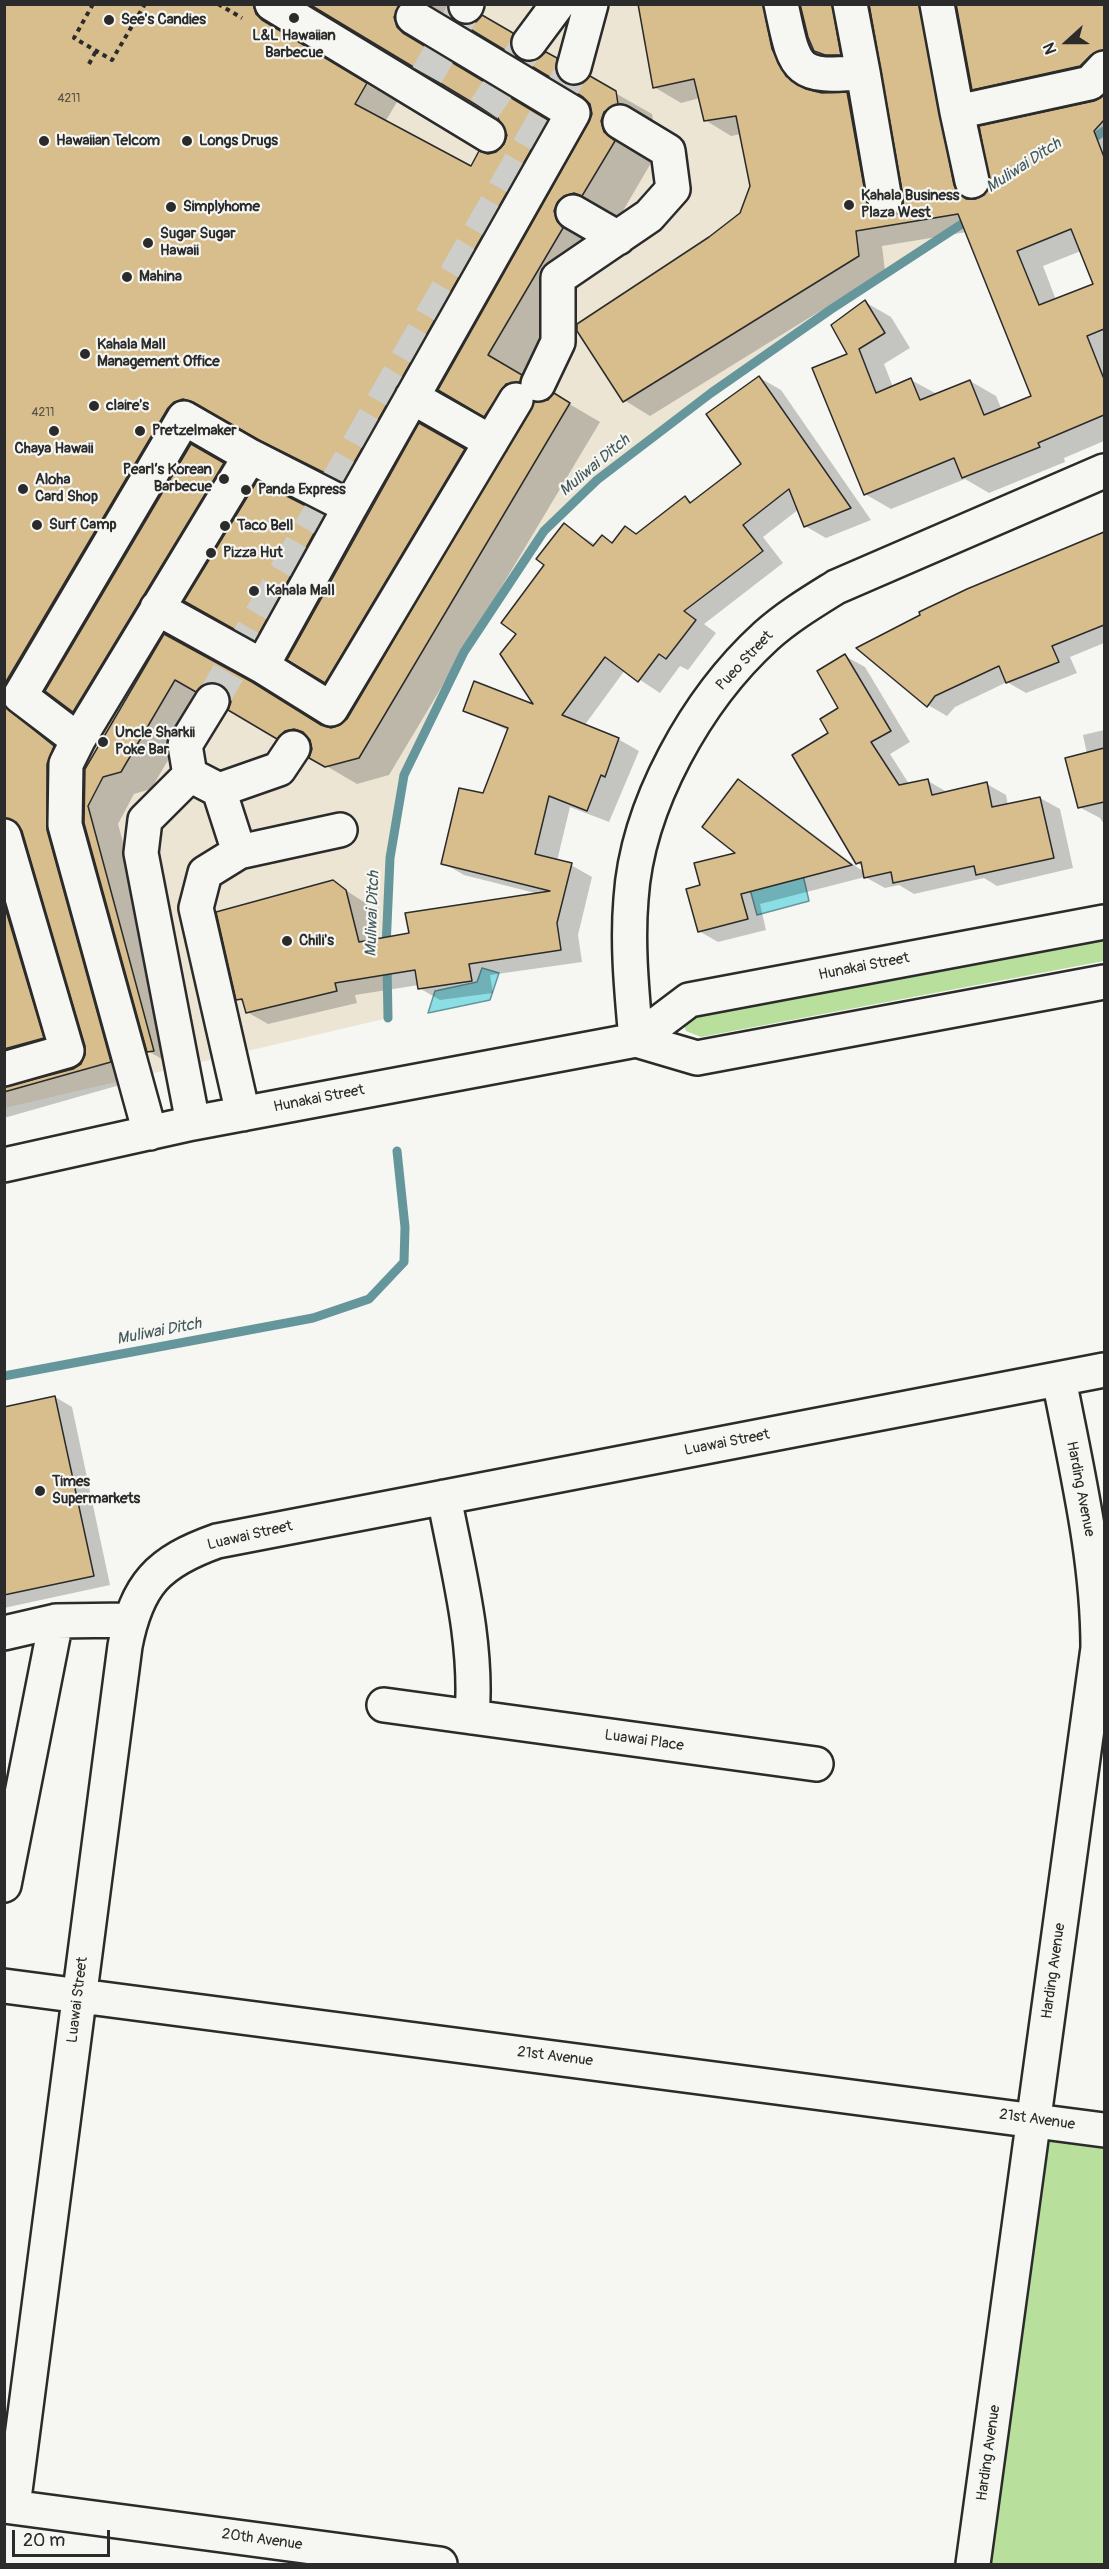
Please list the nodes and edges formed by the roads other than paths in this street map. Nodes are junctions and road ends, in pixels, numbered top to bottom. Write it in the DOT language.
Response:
graph roads {
  1 [pos="272,4"];
  2 [pos="558,4"];
  3 [pos="591,4"];
  4 [pos="781,4"];
  5 [pos="850,4"];
  6 [pos="936,4"];
  7 [pos="413,17"];
  8 [pos="530,43"];
  9 [pos="574,67"];
  10 [pos="1104,68"];
  11 [pos="863,72"];
  12 [pos="957,112"];
  13 [pos="620,122"];
  14 [pos="482,124"];
  15 [pos="972,181"];
  16 [pos="885,200"];
  17 [pos="573,212"];
  18 [pos="618,238"];
  19 [pos="412,397"];
  20 [pos="491,442"];
  21 [pos="250,456"];
  22 [pos="1104,471"];
  23 [pos="350,507"];
  24 [pos="158,608"];
  25 [pos="262,666"];
  26 [pos="12,695"];
  27 [pos="212,701"];
  28 [pos="78,740"];
  29 [pos="293,748"];
  30 [pos="190,775"];
  31 [pos="219,790"];
  32 [pos="340,830"];
  33 [pos="4,836"];
  34 [pos="239,852"];
  35 [pos="1104,922"];
  36 [pos="1104,982"];
  37 [pos="636,1040"];
  38 [pos="4,1069"];
  39 [pos="243,1114"];
  40 [pos="193,1123"];
  41 [pos="150,1134"];
  42 [pos="4,1166"];
  43 [pos="1104,1371"];
  44 [pos="1059,1379"];
  45 [pos="444,1497"];
  46 [pos="1101,1608"];
  47 [pos="130,1620"];
  48 [pos="56,1621"];
  49 [pos="4,1633"];
  50 [pos="384,1705"];
  51 [pos="472,1718"];
  52 [pos="816,1764"];
  53 [pos="5,1885"];
  54 [pos="4,1986"];
  55 [pos="78,1995"];
  56 [pos="1034,2120"];
  57 [pos="1104,2130"];
  58 [pos="9,2506"];
  59 [pos="440,2565"];
  60 [pos="973,2565"];
  1 -- 14 [label="street"];
  2 -- 8 [label="street"];
  3 -- 9 [label="street"];
  4 -- 11 [label="street"];
  5 -- 11 [label="street"];
  6 -- 12 [label="street"];
  7 -- 19 [label="street"];
  10 -- 12 [label="street"];
  11 -- 16 [label="street"];
  12 -- 15 [label="street"];
  13 -- 18 [label="street"];
  17 -- 18 [label="street"];
  18 -- 20 [label="street"];
  19 -- 20 [label="street"];
  19 -- 23 [label="street"];
  20 -- 25 [label="street"];
  21 -- 23 [label="street"];
  21 -- 24 [label="street"];
  21 -- 26 [label="street"];
  22 -- 37 [label="street, Pueo Street"];
  23 -- 25 [label="street"];
  24 -- 25 [label="street"];
  24 -- 28 [label="street"];
  26 -- 28 [label="street"];
  27 -- 30 [label="street"];
  28 -- 41 [label="street"];
  29 -- 31 [label="street"];
  30 -- 31 [label="street"];
  30 -- 40 [label="street"];
  31 -- 34 [label="street"];
  32 -- 34 [label="street"];
  33 -- 38 [label="street"];
  34 -- 39 [label="street"];
  35 -- 37 [label="street, Hunakai Street"];
  36 -- 37 [label="street, Hunakai Street"];
  37 -- 39 [label="street, Hunakai Street"];
  39 -- 40 [label="street, Hunakai Street"];
  40 -- 41 [label="street, Hunakai Street"];
  41 -- 42 [label="street, Hunakai Street"];
  43 -- 44 [label="street, Luawai Street"];
  44 -- 45 [label="street, Luawai Street"];
  44 -- 46 [label="street, Harding Avenue"];
  45 -- 47 [label="street, Luawai Street"];
  45 -- 51 [label="street"];
  46 -- 56 [label="street, Harding Avenue"];
  47 -- 48 [label="street"];
  47 -- 55 [label="street, Luawai Street"];
  48 -- 49 [label="street"];
  48 -- 53 [label="street"];
  50 -- 51 [label="street, Luawai Place"];
  51 -- 52 [label="street, Luawai Place"];
  54 -- 55 [label="street, 21st Avenue"];
  55 -- 56 [label="street, 21st Avenue"];
  55 -- 58 [label="street, Luawai Street"];
  56 -- 57 [label="street, 21st Avenue"];
  56 -- 60 [label="street, Harding Avenue"];
  58 -- 59 [label="street, 20th Avenue"];
}
